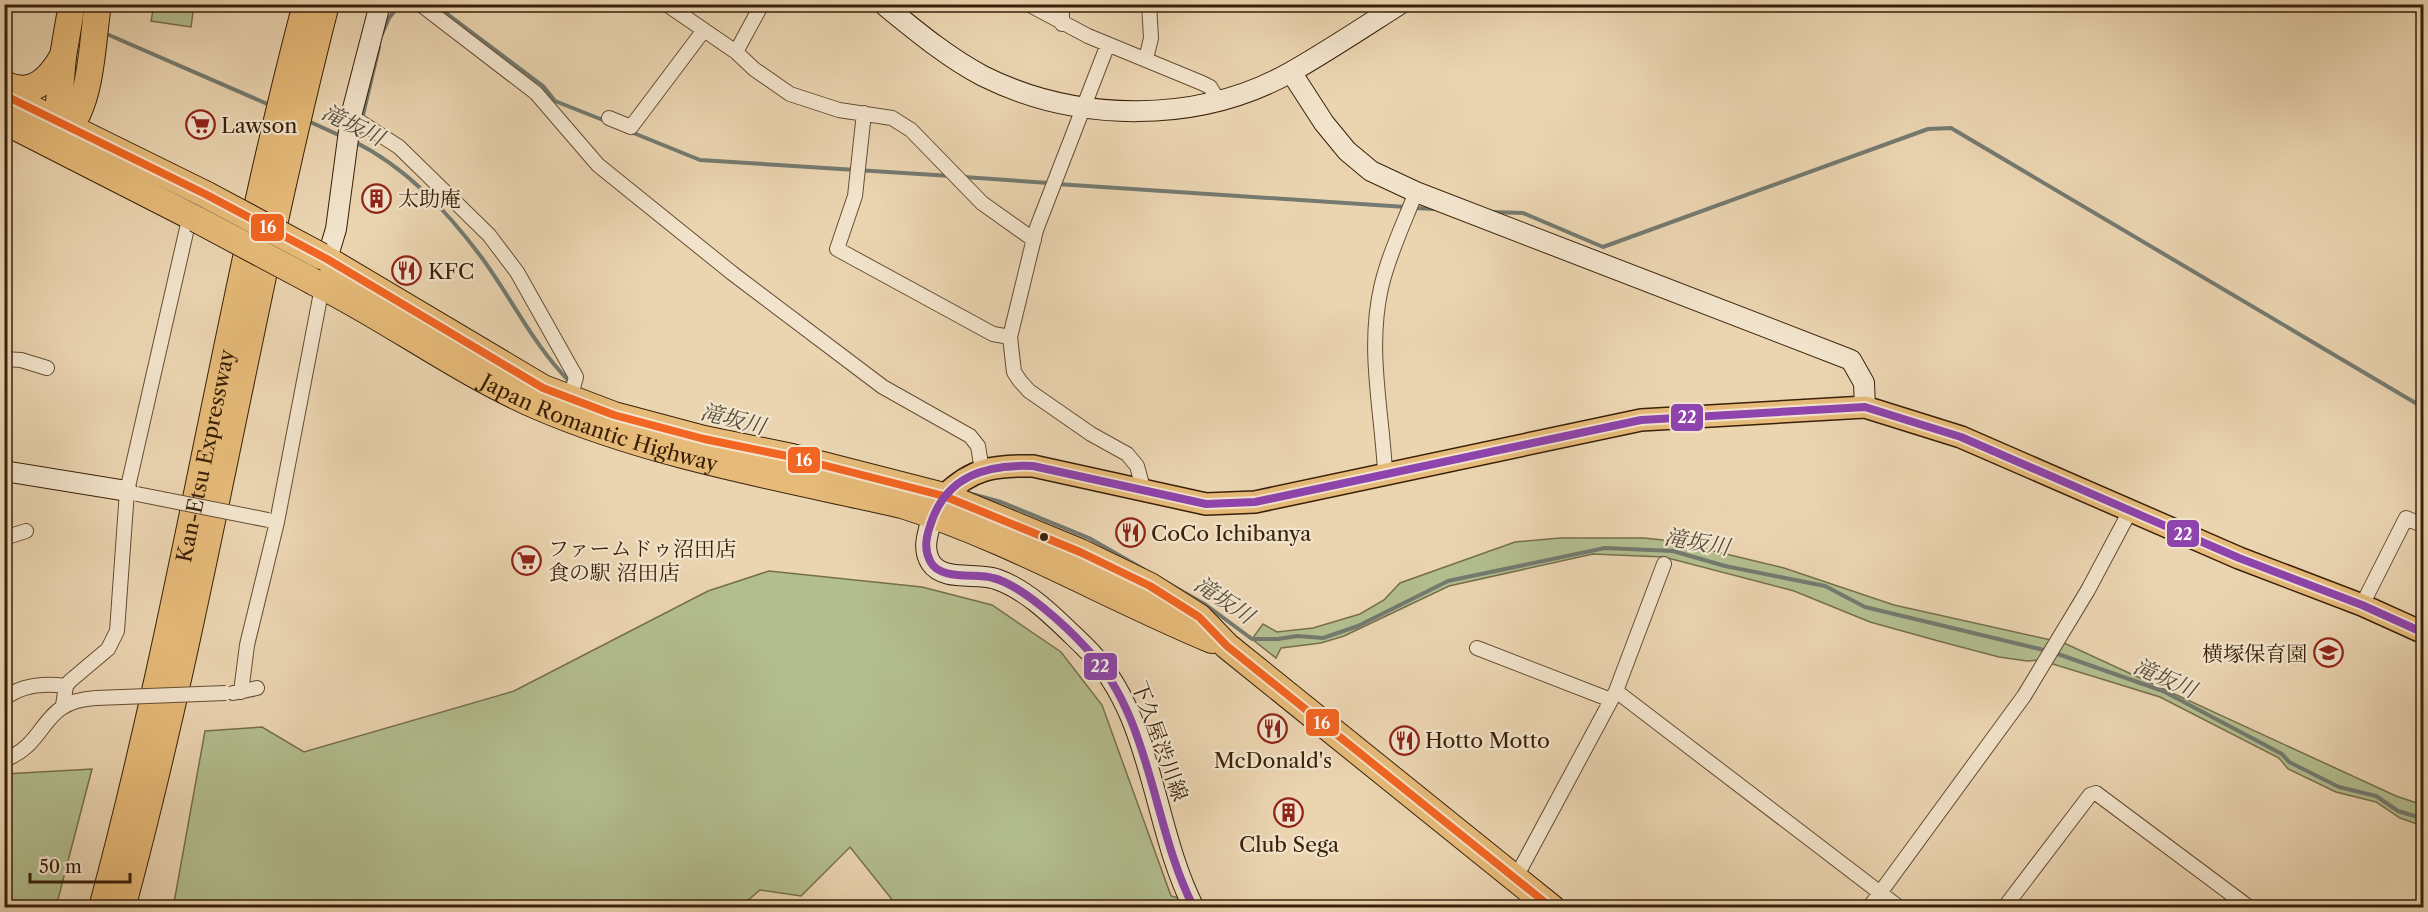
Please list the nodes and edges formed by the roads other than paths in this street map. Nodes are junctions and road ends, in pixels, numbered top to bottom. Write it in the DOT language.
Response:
graph roads {
  1 [pos="72,4"];
  2 [pos="98,4"];
  3 [pos="300,4"];
  4 [pos="306,4"];
  5 [pos="326,4"];
  6 [pos="380,4"];
  7 [pos="420,4"];
  8 [pos="666,4"];
  9 [pos="762,4"];
  10 [pos="883,4"];
  11 [pos="1028,4"];
  12 [pos="1062,4"];
  13 [pos="1149,4"];
  14 [pos="1400,4"];
  15 [pos="1062,24"];
  16 [pos="704,30"];
  17 [pos="1108,44"];
  18 [pos="736,52"];
  19 [pos="63,56"];
  20 [pos="1146,59"];
  21 [pos="1291,72"];
  22 [pos="287,76"];
  23 [pos="4,84"];
  24 [pos="4,95"];
  25 [pos="1218,100"];
  26 [pos="1083,108"];
  27 [pos="864,112"];
  28 [pos="609,118"];
  29 [pos="4,121"];
  30 [pos="65,124"];
  31 [pos="348,130"];
  32 [pos="55,146"];
  33 [pos="1416,192"];
  34 [pos="193,217"];
  35 [pos="1034,240"];
  36 [pos="324,257"];
  37 [pos="318,284"];
  38 [pos="1010,337"];
  39 [pos="4,359"];
  40 [pos="47,368"];
  41 [pos="570,398"];
  42 [pos="1865,406"];
  43 [pos="982,470"];
  44 [pos="4,471"];
  45 [pos="1385,472"];
  46 [pos="1143,489"];
  47 [pos="132,493"];
  48 [pos="939,505"];
  49 [pos="2130,511"];
  50 [pos="273,521"];
  51 [pos="2424,526"];
  52 [pos="26,531"];
  53 [pos="4,538"];
  54 [pos="1664,564"];
  55 [pos="2362,605"];
  56 [pos="2424,633"];
  57 [pos="1477,648"];
  58 [pos="66,687"];
  59 [pos="257,688"];
  60 [pos="241,692"];
  61 [pos="1613,696"];
  62 [pos="4,699"];
  63 [pos="63,705"];
  64 [pos="4,760"];
  65 [pos="144,787"];
  66 [pos="1515,879"];
  67 [pos="1880,892"];
  68 [pos="102,908"];
  69 [pos="123,908"];
  70 [pos="1194,908"];
  71 [pos="1552,908"];
  72 [pos="1869,908"];
  73 [pos="1900,908"];
  74 [pos="2004,908"];
  75 [pos="2250,908"];
  1 -- 19 [label="highway"];
  2 -- 30 [label="highway"];
  3 -- 22 [label="highway"];
  4 -- 22 [label="highway, Kan-Etsu Expressway"];
  5 -- 65 [label="highway, Kan-Etsu Expressway"];
  6 -- 31 [label="main road"];
  7 -- 43 [label="street"];
  8 -- 16 [label="street"];
  9 -- 18 [label="street"];
  10 -- 26 [label="main road"];
  11 -- 15 [label="street"];
  12 -- 15 [label="street"];
  13 -- 20 [label="street"];
  14 -- 21 [label="main road"];
  15 -- 17 [label="street"];
  16 -- 18 [label="street"];
  16 -- 28 [label="street"];
  17 -- 20 [label="street"];
  17 -- 26 [label="street"];
  18 -- 27 [label="street"];
  19 -- 23 [label="highway"];
  19 -- 30 [label="highway"];
  20 -- 25 [label="street"];
  21 -- 25 [label="main road"];
  21 -- 33 [label="main road"];
  22 -- 65 [label="highway, Kan-Etsu Expressway"];
  24 -- 30 [label="highway, Japan Romantic Highway"];
  25 -- 26 [label="main road"];
  26 -- 35 [label="street"];
  27 -- 35 [label="street"];
  27 -- 38 [label="street"];
  29 -- 32 [label="highway, Japan Romantic Highway"];
  30 -- 32 [label="highway"];
  30 -- 36 [label="highway, Japan Romantic Highway, bridge"];
  31 -- 36 [label="main road"];
  31 -- 41 [label="street"];
  32 -- 34 [label="highway, Japan Romantic Highway"];
  33 -- 42 [label="main road"];
  33 -- 45 [label="street"];
  34 -- 37 [label="highway, Japan Romantic Highway, bridge"];
  34 -- 47 [label="street"];
  35 -- 38 [label="street"];
  36 -- 37 [label="street"];
  36 -- 41 [label="highway, Japan Romantic Highway"];
  37 -- 48 [label="highway, Japan Romantic Highway"];
  37 -- 50 [label="street"];
  38 -- 46 [label="street"];
  39 -- 40 [label="street"];
  41 -- 48 [label="highway, Japan Romantic Highway"];
  42 -- 45 [label="main road"];
  42 -- 49 [label="main road"];
  43 -- 46 [label="main road"];
  43 -- 48 [label="main road"];
  44 -- 47 [label="main road"];
  45 -- 46 [label="main road"];
  47 -- 50 [label="street, bridge"];
  47 -- 58 [label="street"];
  48 -- 66 [label="highway, Japan Romantic Highway"];
  48 -- 70 [label="main road, 下久屋渋川線"];
  49 -- 55 [label="main road"];
  49 -- 67 [label="street"];
  50 -- 60 [label="street"];
  51 -- 55 [label="street"];
  52 -- 53 [label="street"];
  54 -- 61 [label="street"];
  55 -- 56 [label="main road"];
  57 -- 61 [label="street"];
  58 -- 62 [label="street"];
  58 -- 63 [label="street"];
  59 -- 60 [label="street"];
  60 -- 63 [label="street, bridge"];
  61 -- 66 [label="street"];
  61 -- 67 [label="street"];
  63 -- 64 [label="street"];
  65 -- 68 [label="highway, Kan-Etsu Expressway"];
  65 -- 69 [label="highway, Kan-Etsu Expressway"];
  66 -- 71 [label="highway, Japan Romantic Highway"];
  67 -- 72 [label="street"];
  67 -- 73 [label="street"];
  74 -- 75 [label="street"];
}
